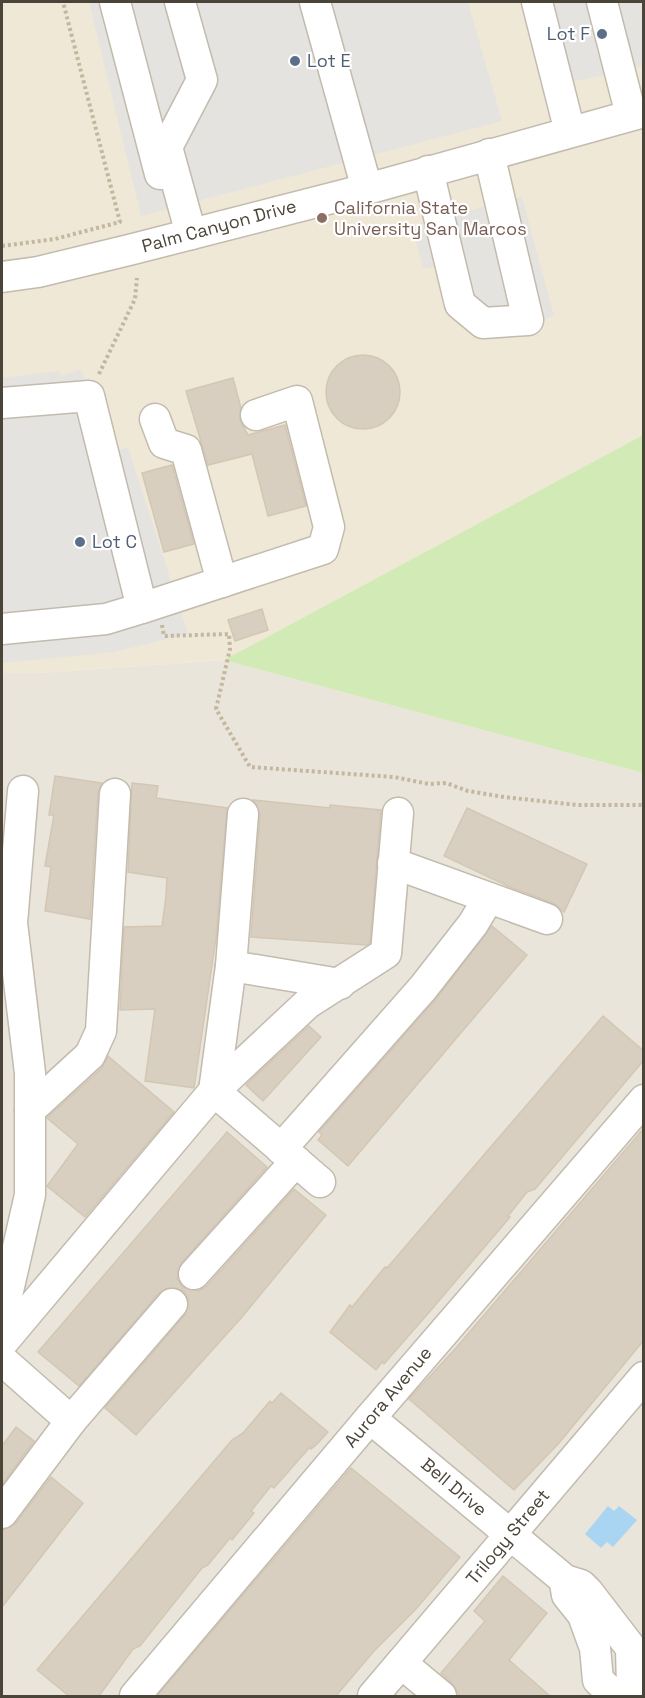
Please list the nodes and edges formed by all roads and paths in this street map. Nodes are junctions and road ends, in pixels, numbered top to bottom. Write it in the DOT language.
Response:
graph roads {
  1 [pos="63,2"];
  2 [pos="115,2"];
  3 [pos="180,2"];
  4 [pos="315,2"];
  5 [pos="537,2"];
  6 [pos="602,2"];
  7 [pos="637,114"];
  8 [pos="570,132"];
  9 [pos="489,154"];
  10 [pos="428,171"];
  11 [pos="367,189"];
  12 [pos="184,236"];
  13 [pos="2,246"];
  14 [pos="2,277"];
  15 [pos="137,278"];
  16 [pos="89,396"];
  17 [pos="2,403"];
  18 [pos="255,415"];
  19 [pos="155,419"];
  20 [pos="222,582"];
  21 [pos="149,606"];
  22 [pos="2,629"];
  23 [pos="23,791"];
  24 [pos="115,794"];
  25 [pos="644,805"];
  26 [pos="398,813"];
  27 [pos="243,814"];
  28 [pos="393,863"];
  29 [pos="488,899"];
  30 [pos="547,918"];
  31 [pos="231,966"];
  32 [pos="340,984"];
  33 [pos="214,1091"];
  34 [pos="644,1100"];
  35 [pos="30,1110"];
  36 [pos="288,1155"];
  37 [pos="320,1182"];
  38 [pos="194,1274"];
  39 [pos="172,1304"];
  40 [pos="2,1317"];
  41 [pos="2,1343"];
  42 [pos="2,1360"];
  43 [pos="644,1377"];
  44 [pos="370,1418"];
  45 [pos="71,1421"];
  46 [pos="2,1513"];
  47 [pos="510,1534"];
  48 [pos="608,1641"];
  49 [pos="401,1663"];
  50 [pos="135,1696"];
  51 [pos="373,1696"];
  52 [pos="441,1696"];
  53 [pos="615,1696"];
  54 [pos="627,1696"];
  1 -- 13 [label="path"];
  2 -- 12 [label="street"];
  3 -- 12 [label="street"];
  4 -- 11 [label="street"];
  5 -- 8 [label="street"];
  6 -- 7 [label="street"];
  7 -- 8 [label="street, Palm Canyon Drive"];
  8 -- 9 [label="street, Palm Canyon Drive"];
  9 -- 10 [label="street, Palm Canyon Drive"];
  9 -- 10 [label="street"];
  10 -- 11 [label="street, Palm Canyon Drive"];
  11 -- 12 [label="street, Palm Canyon Drive"];
  12 -- 14 [label="street, Palm Canyon Drive"];
  15 -- 16 [label="path"];
  16 -- 17 [label="street"];
  16 -- 21 [label="street"];
  18 -- 20 [label="street"];
  19 -- 20 [label="street"];
  20 -- 21 [label="street"];
  21 -- 22 [label="street"];
  21 -- 25 [label="path"];
  23 -- 35 [label="street"];
  24 -- 35 [label="street"];
  26 -- 28 [label="street"];
  27 -- 31 [label="street"];
  28 -- 29 [label="street"];
  28 -- 32 [label="street"];
  29 -- 30 [label="street"];
  29 -- 36 [label="street"];
  31 -- 32 [label="street"];
  31 -- 33 [label="street"];
  32 -- 33 [label="street"];
  33 -- 36 [label="street"];
  33 -- 41 [label="street"];
  34 -- 44 [label="street, Aurora Avenue"];
  35 -- 40 [label="street"];
  36 -- 37 [label="street"];
  36 -- 38 [label="street"];
  39 -- 45 [label="street"];
  42 -- 45 [label="street"];
  43 -- 47 [label="street, Trilogy Street"];
  44 -- 47 [label="street, Bell Drive"];
  44 -- 50 [label="street, Aurora Avenue"];
  45 -- 46 [label="street"];
  47 -- 48 [label="street, Bell Drive"];
  47 -- 49 [label="street, Trilogy Street"];
  48 -- 53 [label="street, Bell Drive"];
  48 -- 54 [label="street, Bell Drive"];
  49 -- 51 [label="street, Trilogy Street"];
  49 -- 52 [label="street"];
}
